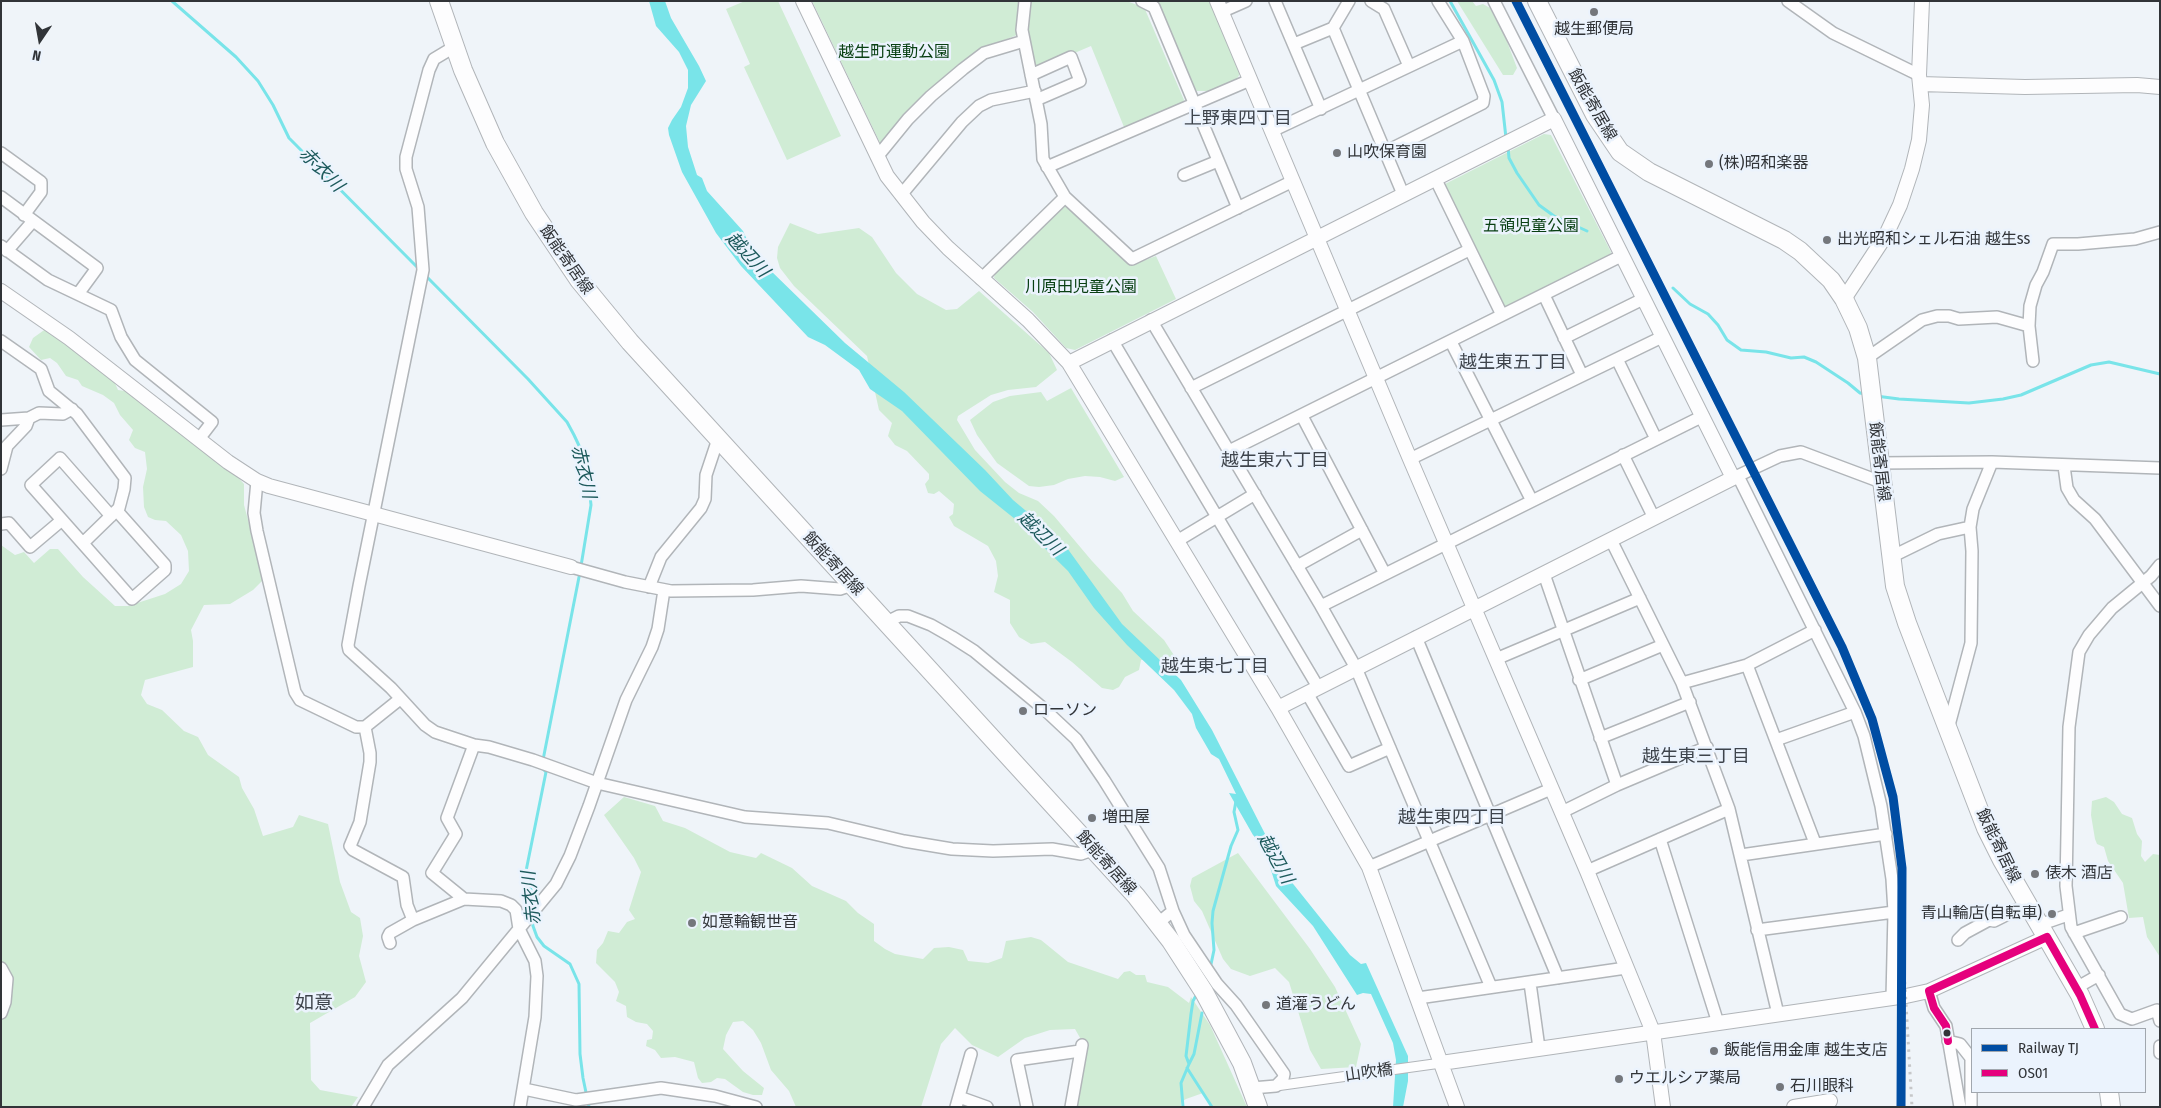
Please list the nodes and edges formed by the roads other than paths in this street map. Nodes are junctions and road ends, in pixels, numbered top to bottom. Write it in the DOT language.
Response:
graph roads {
  1 [pos="439,1"];
  2 [pos="803,1"];
  3 [pos="1025,1"];
  4 [pos="1142,1"];
  5 [pos="1246,1"];
  6 [pos="1275,1"];
  7 [pos="1349,1"];
  8 [pos="1371,1"];
  9 [pos="1438,1"];
  10 [pos="1494,1"];
  11 [pos="1537,1"];
  12 [pos="1788,1"];
  13 [pos="1922,1"];
  14 [pos="1219,6"];
  15 [pos="1333,28"];
  16 [pos="1463,40"];
  17 [pos="1024,41"];
  18 [pos="1294,44"];
  19 [pos="454,47"];
  20 [pos="1409,66"];
  21 [pos="1031,75"];
  22 [pos="1920,79"];
  23 [pos="1250,80"];
  24 [pos="2160,87"];
  25 [pos="1359,90"];
  26 [pos="1035,95"];
  27 [pos="1194,104"];
  28 [pos="1321,109"];
  29 [pos="1554,119"];
  30 [pos="1272,131"];
  31 [pos="1387,151"];
  32 [pos="1,153"];
  33 [pos="877,157"];
  34 [pos="1218,161"];
  35 [pos="1047,167"];
  36 [pos="1184,175"];
  37 [pos="1435,178"];
  38 [pos="1293,181"];
  39 [pos="1403,194"];
  40 [pos="900,195"];
  41 [pos="1065,197"];
  42 [pos="1,198"];
  43 [pos="1238,208"];
  44 [pos="28,218"];
  45 [pos="2160,232"];
  46 [pos="1317,238"];
  47 [pos="4,248"];
  48 [pos="1469,250"];
  49 [pos="1621,256"];
  50 [pos="981,279"];
  51 [pos="1,291"];
  52 [pos="78,294"];
  53 [pos="1544,295"];
  54 [pos="1643,299"];
  55 [pos="1844,299"];
  56 [pos="1349,311"];
  57 [pos="1502,316"];
  58 [pos="1151,320"];
  59 [pos="2029,326"];
  60 [pos="1662,336"];
  61 [pos="1564,338"];
  62 [pos="1112,340"];
  63 [pos="1,341"];
  64 [pos="1451,342"];
  65 [pos="1867,358"];
  66 [pos="1617,359"];
  67 [pos="2033,361"];
  68 [pos="1068,362"];
  69 [pos="1582,375"];
  70 [pos="1376,379"];
  71 [pos="1191,388"];
  72 [pos="72,409"];
  73 [pos="1302,416"];
  74 [pos="1702,416"];
  75 [pos="29,418"];
  76 [pos="1,420"];
  77 [pos="1491,420"];
  78 [pos="199,439"];
  79 [pos="718,439"];
  80 [pos="1656,439"];
  81 [pos="1229,451"];
  82 [pos="1623,455"];
  83 [pos="1410,459"];
  84 [pos="1992,462"];
  85 [pos="1879,463"];
  86 [pos="2064,466"];
  87 [pos="2160,468"];
  88 [pos="1,469"];
  89 [pos="1736,477"];
  90 [pos="257,482"];
  91 [pos="1881,482"];
  92 [pos="1254,494"];
  93 [pos="1532,501"];
  94 [pos="114,513"];
  95 [pos="374,513"];
  96 [pos="1217,516"];
  97 [pos="1654,518"];
  98 [pos="62,520"];
  99 [pos="1,524"];
  100 [pos="1970,527"];
  101 [pos="1362,530"];
  102 [pos="1611,540"];
  103 [pos="1177,541"];
  104 [pos="83,543"];
  105 [pos="1447,543"];
  106 [pos="1891,557"];
  107 [pos="2160,565"];
  108 [pos="1297,566"];
  109 [pos="571,567"];
  110 [pos="1385,574"];
  111 [pos="1544,574"];
  112 [pos="2143,582"];
  113 [pos="852,585"];
  114 [pos="649,587"];
  115 [pos="664,590"];
  116 [pos="1640,598"];
  117 [pos="1321,606"];
  118 [pos="2160,606"];
  119 [pos="1476,609"];
  120 [pos="887,622"];
  121 [pos="1815,630"];
  122 [pos="1562,631"];
  123 [pos="1416,637"];
  124 [pos="1663,645"];
  125 [pos="1496,659"];
  126 [pos="1747,665"];
  127 [pos="1356,668"];
  128 [pos="1579,680"];
  129 [pos="1682,683"];
  130 [pos="1312,690"];
  131 [pos="400,699"];
  132 [pos="1690,702"];
  133 [pos="1278,708"];
  134 [pos="1855,712"];
  135 [pos="365,726"];
  136 [pos="1948,729"];
  137 [pos="1600,738"];
  138 [pos="1776,740"];
  139 [pos="474,745"];
  140 [pos="1707,747"];
  141 [pos="1390,748"];
  142 [pos="597,783"];
  143 [pos="1617,785"];
  144 [pos="1551,789"];
  145 [pos="1729,809"];
  146 [pos="1562,812"];
  147 [pos="1490,815"];
  148 [pos="1886,834"];
  149 [pos="1660,839"];
  150 [pos="1429,842"];
  151 [pos="1815,844"];
  152 [pos="1095,850"];
  153 [pos="1740,855"];
  154 [pos="1369,867"];
  155 [pos="1587,871"];
  156 [pos="464,898"];
  157 [pos="2028,904"];
  158 [pos="1173,911"];
  159 [pos="1894,912"];
  160 [pos="2068,915"];
  161 [pos="2122,917"];
  162 [pos="413,920"];
  163 [pos="1158,923"];
  164 [pos="519,929"];
  165 [pos="1757,930"];
  166 [pos="2043,931"];
  167 [pos="2074,933"];
  168 [pos="1958,940"];
  169 [pos="390,943"];
  170 [pos="1,968"];
  171 [pos="1626,968"];
  172 [pos="2099,975"];
  173 [pos="1558,978"];
  174 [pos="1530,983"];
  175 [pos="1491,987"];
  176 [pos="2076,988"];
  177 [pos="1929,991"];
  178 [pos="1418,998"];
  179 [pos="1892,998"];
  180 [pos="1,1013"];
  181 [pos="1778,1014"];
  182 [pos="2160,1021"];
  183 [pos="1718,1024"];
  184 [pos="2095,1028"];
  185 [pos="1653,1032"];
  186 [pos="1948,1041"];
  187 [pos="2160,1046"];
  188 [pos="1539,1048"];
  189 [pos="2160,1053"];
  190 [pos="971,1054"];
  191 [pos="1441,1063"];
  192 [pos="1276,1086"];
  193 [pos="1252,1088"];
  194 [pos="524,1089"];
  195 [pos="2109,1093"];
  196 [pos="715,1101"];
  197 [pos="1830,1101"];
  198 [pos="957,1102"];
  199 [pos="363,1107"];
  200 [pos="520,1107"];
  201 [pos="756,1107"];
  202 [pos="987,1107"];
  203 [pos="1027,1107"];
  204 [pos="1071,1107"];
  205 [pos="1258,1107"];
  206 [pos="1457,1107"];
  207 [pos="1663,1107"];
  208 [pos="1794,1107"];
  209 [pos="1960,1107"];
  210 [pos="1971,1107"];
  211 [pos="2111,1107"];
  1 -- 19 [label="main road, 飯能寄居線"];
  2 -- 33 [label="street"];
  3 -- 17 [label="street"];
  4 -- 27 [label="street"];
  5 -- 14 [label="street"];
  6 -- 18 [label="street"];
  7 -- 15 [label="street"];
  8 -- 20 [label="street"];
  9 -- 16 [label="street"];
  10 -- 29 [label="street"];
  11 -- 55 [label="main road, 飯能寄居線"];
  12 -- 22 [label="street"];
  13 -- 22 [label="street"];
  14 -- 23 [label="street"];
  15 -- 18 [label="street"];
  15 -- 25 [label="street"];
  16 -- 20 [label="street"];
  16 -- 31 [label="street"];
  17 -- 21 [label="street"];
  17 -- 33 [label="street"];
  18 -- 28 [label="street"];
  19 -- 79 [label="main road, 飯能寄居線"];
  19 -- 95 [label="street"];
  20 -- 25 [label="street"];
  21 -- 26 [label="street"];
  21 -- 26 [label="street"];
  22 -- 24 [label="street"];
  22 -- 55 [label="street"];
  23 -- 27 [label="street"];
  23 -- 30 [label="street"];
  25 -- 28 [label="street"];
  25 -- 31 [label="street"];
  26 -- 35 [label="street"];
  26 -- 40 [label="street"];
  27 -- 34 [label="street"];
  27 -- 35 [label="street"];
  28 -- 30 [label="street"];
  29 -- 37 [label="street"];
  29 -- 49 [label="street"];
  30 -- 38 [label="street"];
  31 -- 39 [label="street"];
  32 -- 44 [label="street"];
  33 -- 40 [label="street"];
  34 -- 36 [label="street"];
  34 -- 43 [label="street"];
  35 -- 41 [label="street"];
  37 -- 39 [label="street"];
  37 -- 48 [label="street"];
  38 -- 43 [label="street"];
  38 -- 46 [label="street"];
  39 -- 46 [label="street"];
  40 -- 50 [label="street"];
  41 -- 43 [label="street"];
  41 -- 50 [label="street"];
  42 -- 44 [label="street"];
  44 -- 47 [label="street"];
  44 -- 52 [label="street"];
  45 -- 59 [label="street"];
  46 -- 56 [label="street"];
  46 -- 58 [label="street"];
  47 -- 52 [label="street"];
  48 -- 56 [label="street"];
  48 -- 57 [label="street"];
  49 -- 53 [label="street"];
  49 -- 54 [label="street"];
  50 -- 68 [label="street"];
  51 -- 78 [label="street"];
  52 -- 78 [label="street"];
  53 -- 57 [label="street"];
  53 -- 61 [label="street"];
  54 -- 60 [label="street"];
  54 -- 61 [label="street"];
  55 -- 65 [label="main road, 飯能寄居線"];
  56 -- 70 [label="street"];
  56 -- 71 [label="street"];
  57 -- 64 [label="street"];
  58 -- 62 [label="street"];
  58 -- 71 [label="street"];
  59 -- 65 [label="street"];
  59 -- 67 [label="street"];
  60 -- 66 [label="street"];
  60 -- 74 [label="street"];
  61 -- 69 [label="street"];
  62 -- 68 [label="street"];
  62 -- 96 [label="street"];
  63 -- 72 [label="street"];
  64 -- 70 [label="street"];
  64 -- 77 [label="street"];
  65 -- 85 [label="main road, 飯能寄居線"];
  66 -- 69 [label="street"];
  66 -- 80 [label="street"];
  68 -- 103 [label="street"];
  69 -- 77 [label="street"];
  70 -- 73 [label="street"];
  70 -- 83 [label="street"];
  71 -- 81 [label="street"];
  72 -- 75 [label="street"];
  72 -- 94 [label="street"];
  73 -- 81 [label="street"];
  73 -- 101 [label="street"];
  74 -- 80 [label="street"];
  74 -- 89 [label="street"];
  75 -- 76 [label="street"];
  75 -- 88 [label="street"];
  77 -- 83 [label="street"];
  77 -- 93 [label="street"];
  78 -- 90 [label="street"];
  79 -- 113 [label="main road, 飯能寄居線"];
  79 -- 114 [label="street"];
  80 -- 82 [label="street"];
  81 -- 92 [label="street"];
  82 -- 93 [label="street"];
  82 -- 97 [label="street"];
  83 -- 105 [label="street"];
  84 -- 85 [label="street"];
  84 -- 86 [label="street"];
  84 -- 100 [label="street"];
  85 -- 91 [label="main road, 飯能寄居線"];
  86 -- 87 [label="street"];
  86 -- 112 [label="street"];
  89 -- 91 [label="street"];
  89 -- 97 [label="street"];
  89 -- 121 [label="street"];
  90 -- 95 [label="street"];
  90 -- 135 [label="street"];
  91 -- 106 [label="main road, 飯能寄居線"];
  92 -- 96 [label="street"];
  92 -- 108 [label="street"];
  93 -- 105 [label="street"];
  94 -- 98 [label="street"];
  94 -- 104 [label="street"];
  94 -- 104 [label="street"];
  95 -- 109 [label="street"];
  95 -- 131 [label="street"];
  96 -- 103 [label="street"];
  96 -- 130 [label="street"];
  97 -- 102 [label="street"];
  98 -- 99 [label="street"];
  98 -- 104 [label="street"];
  100 -- 106 [label="street"];
  100 -- 136 [label="street"];
  101 -- 108 [label="street"];
  101 -- 110 [label="street"];
  102 -- 111 [label="street"];
  102 -- 116 [label="street"];
  103 -- 133 [label="street"];
  105 -- 110 [label="street"];
  105 -- 119 [label="street"];
  106 -- 136 [label="main road, 飯能寄居線"];
  107 -- 112 [label="street"];
  108 -- 117 [label="street"];
  109 -- 114 [label="street"];
  110 -- 117 [label="street"];
  111 -- 119 [label="street"];
  111 -- 122 [label="street"];
  112 -- 118 [label="street"];
  112 -- 160 [label="street"];
  113 -- 115 [label="street"];
  113 -- 120 [label="main road, 飯能寄居線"];
  114 -- 115 [label="street"];
  115 -- 142 [label="street"];
  116 -- 122 [label="street"];
  116 -- 124 [label="street"];
  117 -- 127 [label="street"];
  119 -- 123 [label="street"];
  119 -- 125 [label="street"];
  120 -- 152 [label="main road, 飯能寄居線"];
  120 -- 158 [label="street"];
  121 -- 126 [label="street"];
  121 -- 134 [label="street"];
  122 -- 125 [label="street"];
  122 -- 128 [label="street"];
  123 -- 127 [label="street"];
  123 -- 147 [label="street"];
  124 -- 128 [label="street"];
  124 -- 129 [label="street"];
  125 -- 144 [label="street"];
  126 -- 129 [label="street"];
  126 -- 138 [label="street"];
  127 -- 130 [label="street"];
  127 -- 141 [label="street"];
  128 -- 137 [label="street"];
  129 -- 132 [label="street"];
  130 -- 133 [label="street"];
  130 -- 141 [label="street"];
  131 -- 135 [label="street"];
  131 -- 139 [label="street"];
  132 -- 137 [label="street"];
  132 -- 140 [label="street"];
  133 -- 154 [label="street"];
  134 -- 138 [label="street"];
  134 -- 148 [label="street"];
  135 -- 162 [label="street"];
  136 -- 157 [label="main road, 飯能寄居線"];
  137 -- 143 [label="street"];
  138 -- 151 [label="street"];
  139 -- 142 [label="street"];
  139 -- 156 [label="street"];
  140 -- 143 [label="street"];
  140 -- 145 [label="street"];
  141 -- 150 [label="street"];
  142 -- 152 [label="street"];
  142 -- 164 [label="street"];
  143 -- 146 [label="street"];
  144 -- 146 [label="street"];
  144 -- 147 [label="street"];
  145 -- 149 [label="street"];
  145 -- 153 [label="street"];
  146 -- 155 [label="street"];
  147 -- 150 [label="street"];
  147 -- 173 [label="street"];
  148 -- 151 [label="street"];
  148 -- 159 [label="street"];
  149 -- 155 [label="street"];
  149 -- 183 [label="street"];
  150 -- 154 [label="street"];
  150 -- 175 [label="street"];
  151 -- 153 [label="street"];
  152 -- 163 [label="main road, 飯能寄居線"];
  153 -- 165 [label="street"];
  154 -- 178 [label="street"];
  155 -- 171 [label="street"];
  156 -- 162 [label="street"];
  156 -- 164 [label="street"];
  157 -- 166 [label="main road, 飯能寄居線"];
  157 -- 168 [label="street"];
  158 -- 163 [label="street"];
  158 -- 192 [label="street"];
  159 -- 165 [label="street"];
  159 -- 179 [label="street"];
  160 -- 166 [label="street"];
  160 -- 167 [label="street"];
  161 -- 167 [label="street"];
  162 -- 169 [label="street"];
  163 -- 193 [label="main road, 飯能寄居線"];
  164 -- 194 [label="street"];
  164 -- 199 [label="street"];
  165 -- 181 [label="street"];
  166 -- 176 [label="main road, 飯能寄居線"];
  166 -- 177 [label="street"];
  167 -- 172 [label="street"];
  170 -- 180 [label="street"];
  171 -- 173 [label="street"];
  171 -- 185 [label="street"];
  172 -- 176 [label="street"];
  172 -- 182 [label="street"];
  173 -- 174 [label="street"];
  174 -- 175 [label="street"];
  174 -- 188 [label="street"];
  175 -- 178 [label="street"];
  176 -- 184 [label="main road, 飯能寄居線"];
  177 -- 179 [label="street"];
  177 -- 186 [label="street"];
  178 -- 191 [label="street"];
  179 -- 181 [label="street"];
  181 -- 183 [label="street"];
  183 -- 185 [label="street"];
  185 -- 188 [label="street"];
  185 -- 207 [label="street"];
  186 -- 209 [label="street"];
  186 -- 210 [label="street"];
  187 -- 189 [label="street"];
  188 -- 191 [label="street"];
  190 -- 198 [label="street"];
  191 -- 192 [label="street, 山吹橋"];
  191 -- 206 [label="street"];
  192 -- 193 [label="street"];
  193 -- 205 [label="main road, 飯能寄居線"];
  194 -- 196 [label="street"];
  194 -- 200 [label="street"];
  195 -- 211 [label="main road"];
  196 -- 201 [label="street"];
  197 -- 208 [label="street"];
  198 -- 202 [label="street"];
  203 -- 204 [label="street"];
}
